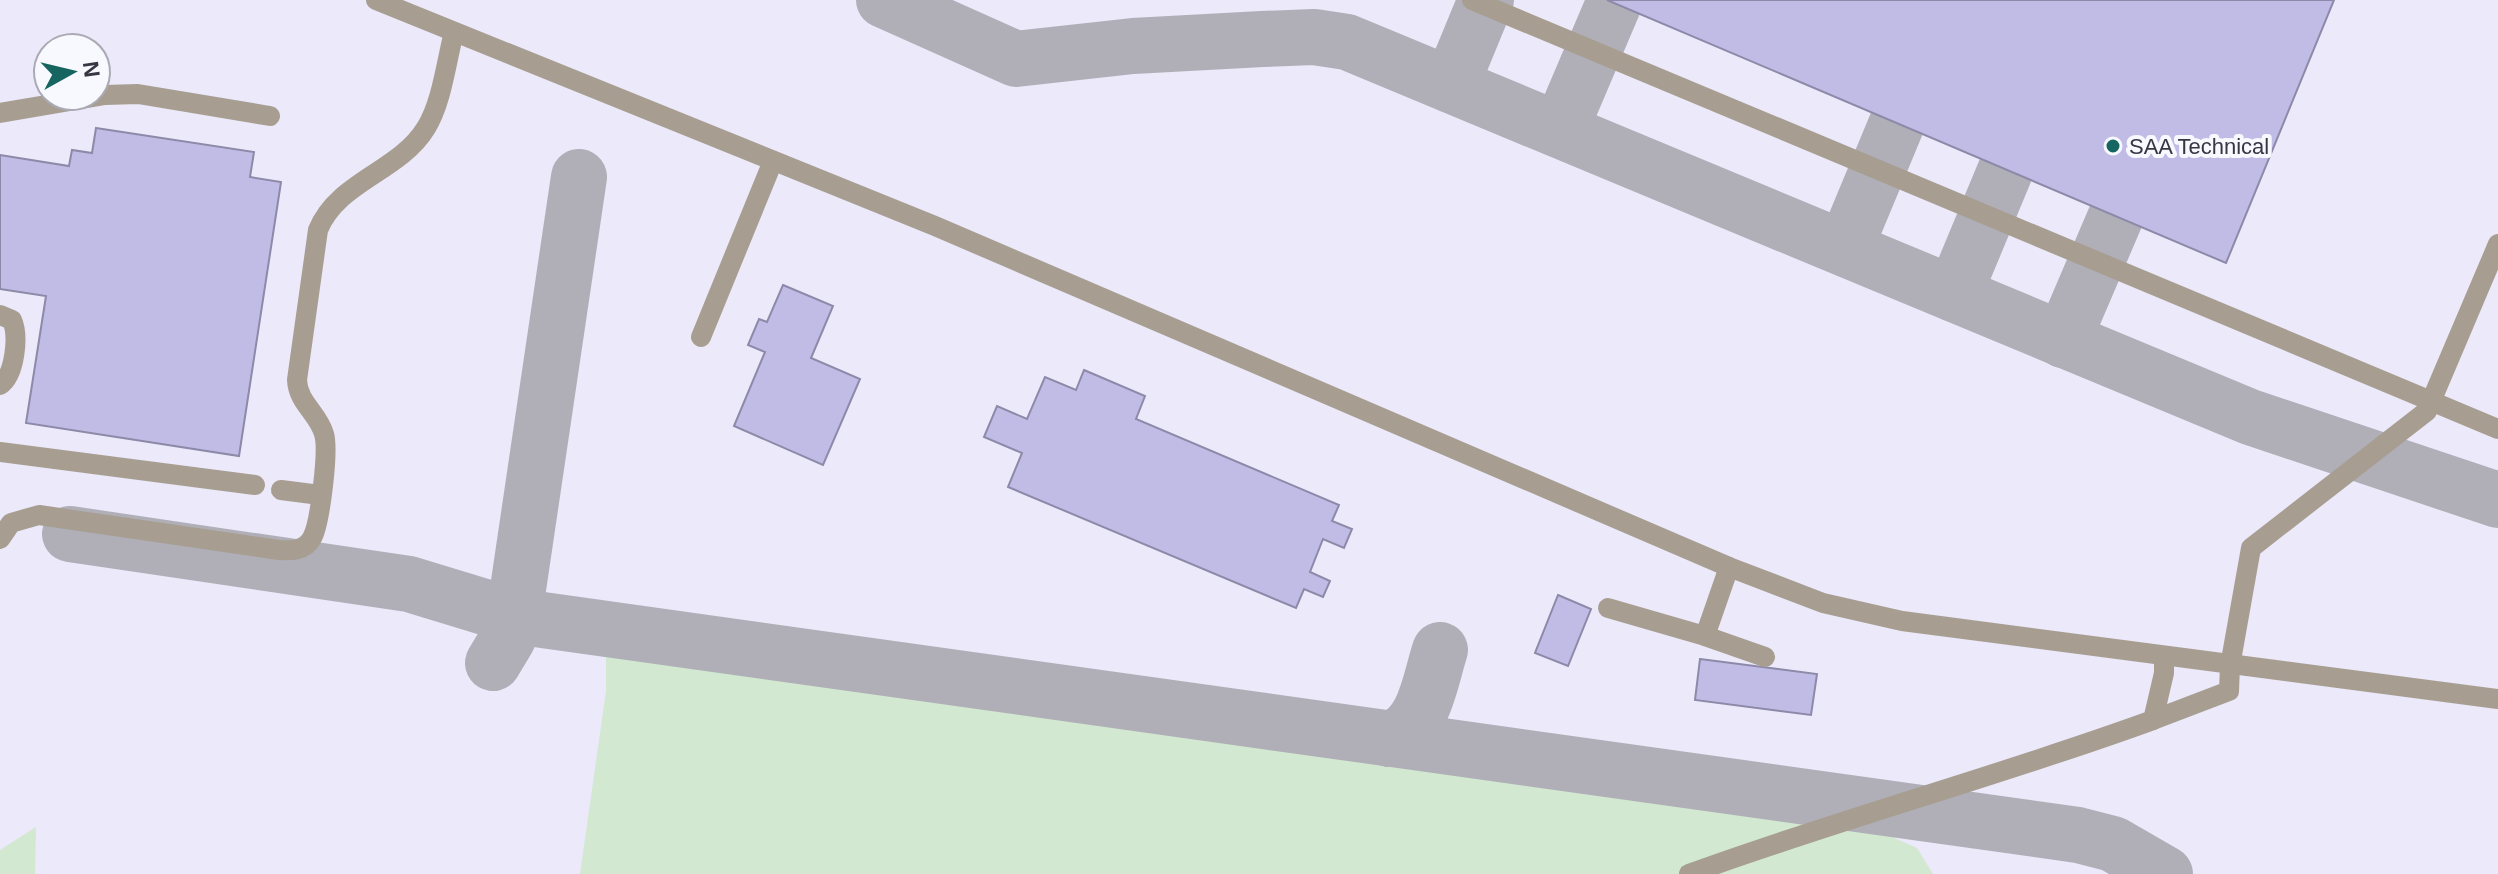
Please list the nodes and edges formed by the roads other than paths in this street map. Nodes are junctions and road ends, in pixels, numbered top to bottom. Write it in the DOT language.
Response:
graph roads {
  1 [pos="376,0"];
  2 [pos="1472,0"];
  3 [pos="454,32"];
  4 [pos="0,113"];
  5 [pos="270,116"];
  6 [pos="773,161"];
  7 [pos="2498,244"];
  8 [pos="0,315"];
  9 [pos="701,337"];
  10 [pos="0,385"];
  11 [pos="2433,402"];
  12 [pos="2498,429"];
  13 [pos="0,452"];
  14 [pos="255,485"];
  15 [pos="281,490"];
  16 [pos="320,495"];
  17 [pos="0,539"];
  18 [pos="1729,567"];
  19 [pos="1608,608"];
  20 [pos="1705,636"];
  21 [pos="2164,656"];
  22 [pos="1765,657"];
  23 [pos="2230,666"];
  24 [pos="2498,699"];
  25 [pos="2153,720"];
  26 [pos="1689,874"];
  1 -- 3 [label="lane"];
  2 -- 11 [label="lane"];
  3 -- 6 [label="lane"];
  3 -- 16 [label="lane"];
  4 -- 5 [label="lane"];
  6 -- 9 [label="lane"];
  6 -- 18 [label="lane"];
  7 -- 11 [label="lane"];
  8 -- 10 [label="lane"];
  11 -- 12 [label="lane"];
  11 -- 23 [label="lane"];
  13 -- 14 [label="lane"];
  15 -- 16 [label="lane"];
  16 -- 17 [label="lane"];
  18 -- 20 [label="lane"];
  18 -- 21 [label="lane"];
  19 -- 20 [label="lane"];
  20 -- 22 [label="lane"];
  21 -- 23 [label="lane"];
  21 -- 25 [label="lane"];
  23 -- 24 [label="lane"];
  23 -- 25 [label="lane"];
  25 -- 26 [label="lane"];
}
